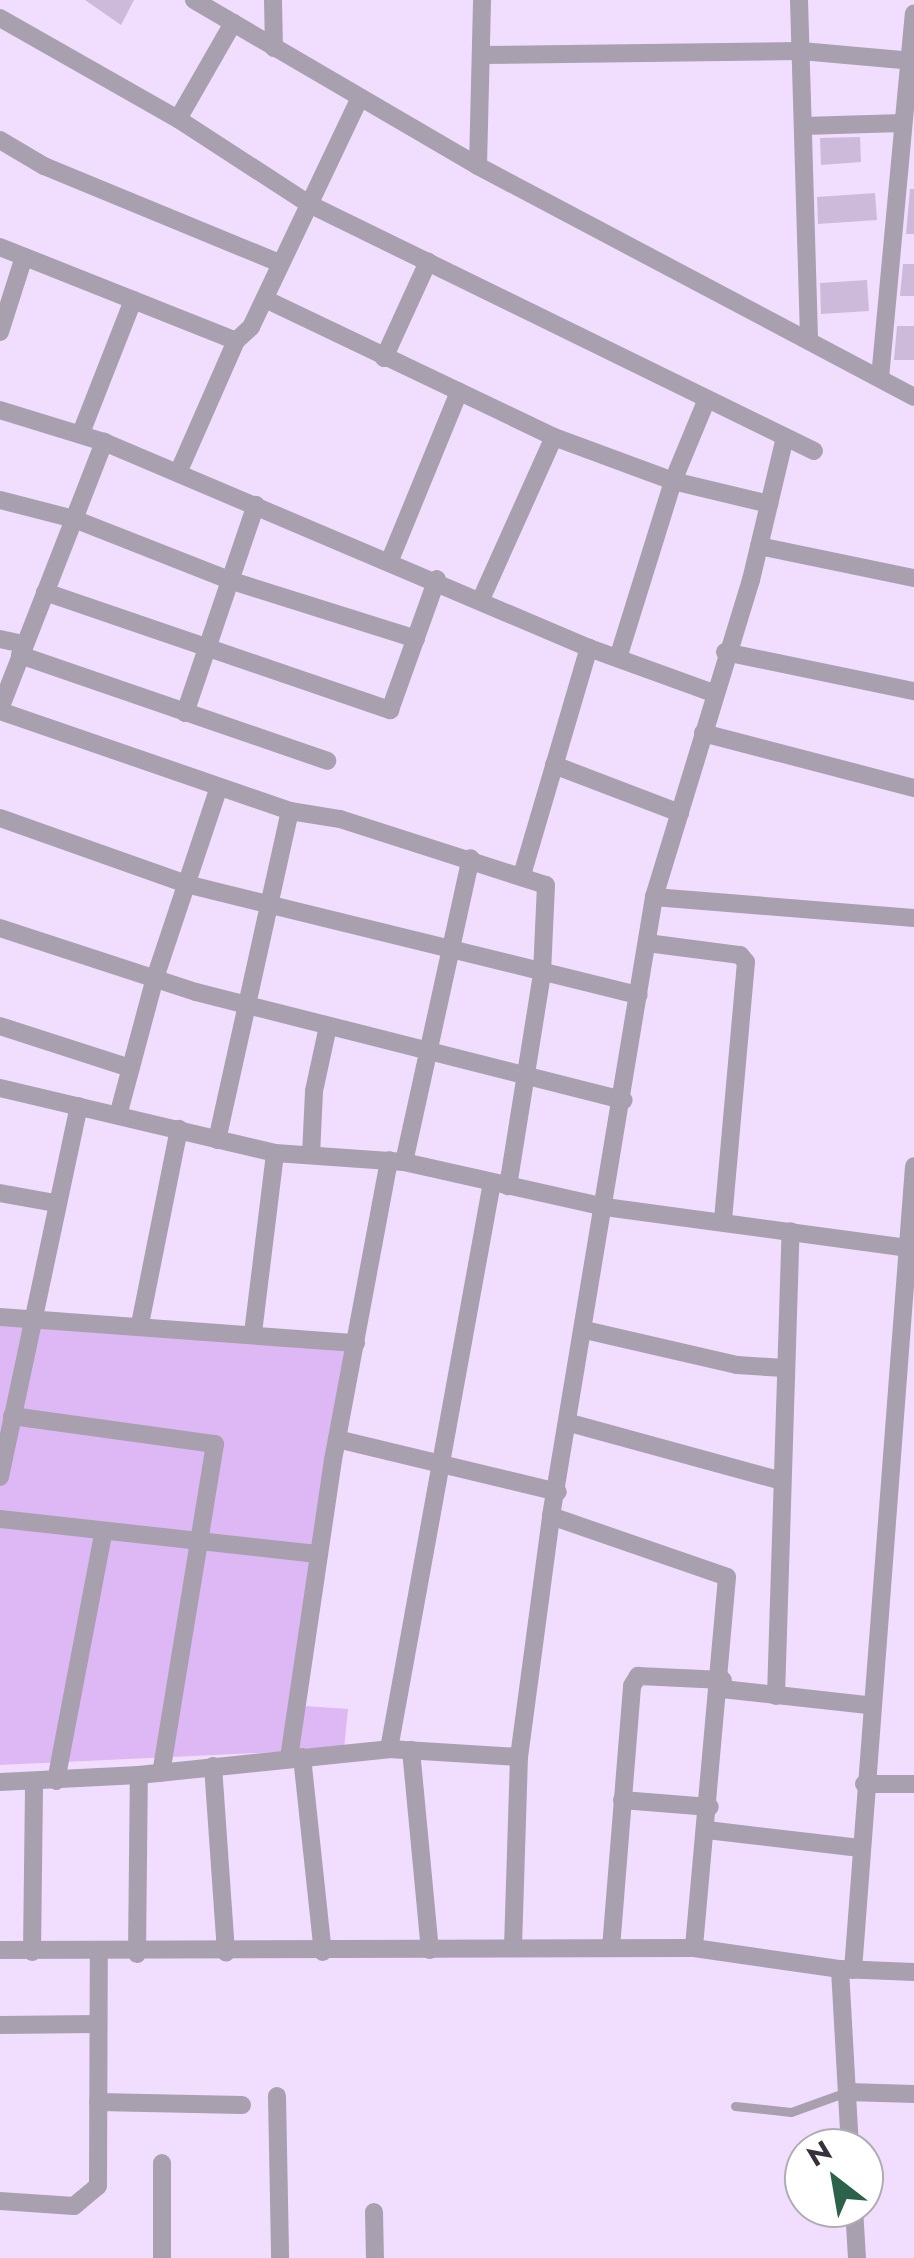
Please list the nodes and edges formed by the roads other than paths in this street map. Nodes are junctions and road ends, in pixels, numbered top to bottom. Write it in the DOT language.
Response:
graph roads {
  1 [pos="194,0"];
  2 [pos="273,0"];
  3 [pos="482,0"];
  4 [pos="800,0"];
  5 [pos="914,14"];
  6 [pos="0,18"];
  7 [pos="232,23"];
  8 [pos="274,48"];
  9 [pos="801,51"];
  10 [pos="482,55"];
  11 [pos="912,61"];
  12 [pos="359,100"];
  13 [pos="178,119"];
  14 [pos="904,124"];
  15 [pos="803,126"];
  16 [pos="0,140"];
  17 [pos="478,166"];
  18 [pos="310,204"];
  19 [pos="0,247"];
  20 [pos="24,257"];
  21 [pos="279,262"];
  22 [pos="428,262"];
  23 [pos="132,300"];
  24 [pos="265,300"];
  25 [pos="0,332"];
  26 [pos="236,341"];
  27 [pos="809,341"];
  28 [pos="384,358"];
  29 [pos="880,378"];
  30 [pos="459,392"];
  31 [pos="914,398"];
  32 [pos="707,399"];
  33 [pos="0,410"];
  34 [pos="81,432"];
  35 [pos="554,437"];
  36 [pos="785,437"];
  37 [pos="104,442"];
  38 [pos="814,451"];
  39 [pos="178,473"];
  40 [pos="673,481"];
  41 [pos="0,500"];
  42 [pos="769,504"];
  43 [pos="256,505"];
  44 [pos="74,519"];
  45 [pos="759,546"];
  46 [pos="390,560"];
  47 [pos="914,578"];
  48 [pos="437,579"];
  49 [pos="229,580"];
  50 [pos="45,592"];
  51 [pos="482,598"];
  52 [pos="0,639"];
  53 [pos="416,639"];
  54 [pos="207,645"];
  55 [pos="588,648"];
  56 [pos="22,650"];
  57 [pos="724,652"];
  58 [pos="618,658"];
  59 [pos="914,691"];
  60 [pos="714,693"];
  61 [pos="0,710"];
  62 [pos="185,713"];
  63 [pos="703,733"];
  64 [pos="326,760"];
  65 [pos="554,765"];
  66 [pos="219,787"];
  67 [pos="914,788"];
  68 [pos="290,811"];
  69 [pos="680,813"];
  70 [pos="0,818"];
  71 [pos="471,858"];
  72 [pos="522,875"];
  73 [pos="186,884"];
  74 [pos="654,896"];
  75 [pos="268,902"];
  76 [pos="914,918"];
  77 [pos="0,928"];
  78 [pos="647,943"];
  79 [pos="450,944"];
  80 [pos="542,974"];
  81 [pos="154,978"];
  82 [pos="639,995"];
  83 [pos="242,1004"];
  84 [pos="0,1026"];
  85 [pos="328,1026"];
  86 [pos="428,1051"];
  87 [pos="130,1068"];
  88 [pos="524,1078"];
  89 [pos="0,1088"];
  90 [pos="624,1100"];
  91 [pos="79,1106"];
  92 [pos="118,1112"];
  93 [pos="179,1130"];
  94 [pos="216,1140"];
  95 [pos="275,1153"];
  96 [pos="311,1155"];
  97 [pos="396,1161"];
  98 [pos="914,1166"];
  99 [pos="500,1184"];
  100 [pos="0,1192"];
  101 [pos="912,1193"];
  102 [pos="55,1204"];
  103 [pos="606,1207"];
  104 [pos="723,1222"];
  105 [pos="791,1231"];
  106 [pos="909,1248"];
  107 [pos="0,1317"];
  108 [pos="32,1322"];
  109 [pos="140,1324"];
  110 [pos="585,1330"];
  111 [pos="253,1333"];
  112 [pos="356,1342"];
  113 [pos="784,1368"];
  114 [pos="7,1422"];
  115 [pos="570,1424"];
  116 [pos="337,1438"];
  117 [pos="446,1462"];
  118 [pos="0,1477"];
  119 [pos="779,1480"];
  120 [pos="558,1492"];
  121 [pos="552,1516"];
  122 [pos="0,1519"];
  123 [pos="103,1534"];
  124 [pos="202,1543"];
  125 [pos="319,1554"];
  126 [pos="722,1685"];
  127 [pos="776,1696"];
  128 [pos="868,1705"];
  129 [pos="389,1749"];
  130 [pos="411,1750"];
  131 [pos="518,1757"];
  132 [pos="296,1758"];
  133 [pos="213,1766"];
  134 [pos="161,1773"];
  135 [pos="139,1776"];
  136 [pos="56,1781"];
  137 [pos="0,1782"];
  138 [pos="34,1782"];
  139 [pos="864,1784"];
  140 [pos="914,1784"];
  141 [pos="622,1800"];
  142 [pos="710,1807"];
  143 [pos="707,1830"];
  144 [pos="860,1848"];
  145 [pos="513,1948"];
  146 [pos="610,1948"];
  147 [pos="694,1948"];
  148 [pos="0,1950"];
  149 [pos="430,1950"];
  150 [pos="32,1952"];
  151 [pos="323,1952"];
  152 [pos="98,1953"];
  153 [pos="226,1953"];
  154 [pos="137,1954"];
  155 [pos="846,1969"];
  156 [pos="914,1972"];
  157 [pos="97,2024"];
  158 [pos="0,2025"];
  159 [pos="847,2092"];
  160 [pos="914,2094"];
  161 [pos="276,2096"];
  162 [pos="98,2102"];
  163 [pos="242,2105"];
  164 [pos="735,2106"];
  165 [pos="849,2128"];
  166 [pos="162,2163"];
  167 [pos="0,2201"];
  168 [pos="374,2212"];
  169 [pos="855,2228"];
  170 [pos="162,2258"];
  171 [pos="280,2258"];
  172 [pos="375,2258"];
  173 [pos="857,2258"];
  1 -- 7 [label="street"];
  2 -- 8 [label="street"];
  3 -- 10 [label="street"];
  4 -- 9 [label="street"];
  5 -- 11 [label="street"];
  6 -- 13 [label="street"];
  7 -- 8 [label="street"];
  7 -- 13 [label="street"];
  8 -- 12 [label="street"];
  9 -- 10 [label="street"];
  9 -- 11 [label="street"];
  9 -- 15 [label="street"];
  10 -- 17 [label="street"];
  11 -- 14 [label="street"];
  12 -- 17 [label="street"];
  12 -- 18 [label="street"];
  13 -- 18 [label="street"];
  14 -- 15 [label="street"];
  14 -- 29 [label="street"];
  15 -- 27 [label="street"];
  16 -- 21 [label="street"];
  17 -- 27 [label="street"];
  18 -- 21 [label="street"];
  18 -- 22 [label="street"];
  19 -- 20 [label="street"];
  20 -- 23 [label="street"];
  20 -- 25 [label="street"];
  21 -- 24 [label="street"];
  22 -- 28 [label="street"];
  22 -- 32 [label="street"];
  23 -- 26 [label="street"];
  23 -- 34 [label="street"];
  24 -- 26 [label="street"];
  24 -- 28 [label="street"];
  26 -- 39 [label="street"];
  27 -- 29 [label="street"];
  28 -- 30 [label="street"];
  29 -- 31 [label="street"];
  30 -- 35 [label="street"];
  30 -- 46 [label="street"];
  32 -- 36 [label="street"];
  32 -- 40 [label="street"];
  33 -- 34 [label="street"];
  34 -- 37 [label="street"];
  35 -- 40 [label="street"];
  35 -- 51 [label="street"];
  36 -- 38 [label="street"];
  36 -- 42 [label="street"];
  37 -- 39 [label="street"];
  37 -- 44 [label="street"];
  39 -- 43 [label="street"];
  40 -- 42 [label="street"];
  40 -- 58 [label="street"];
  41 -- 44 [label="street"];
  42 -- 45 [label="street"];
  43 -- 46 [label="street"];
  43 -- 49 [label="street"];
  44 -- 49 [label="street"];
  44 -- 50 [label="street"];
  45 -- 47 [label="street"];
  45 -- 57 [label="street"];
  46 -- 48 [label="street"];
  48 -- 51 [label="street"];
  48 -- 53 [label="street"];
  49 -- 53 [label="street"];
  49 -- 54 [label="street"];
  50 -- 54 [label="street"];
  50 -- 56 [label="street"];
  51 -- 55 [label="street"];
  52 -- 56 [label="street"];
  53 -- 54 [label="street"];
  54 -- 62 [label="street"];
  55 -- 58 [label="street"];
  55 -- 65 [label="street"];
  56 -- 61 [label="street"];
  56 -- 62 [label="street"];
  57 -- 59 [label="street"];
  57 -- 60 [label="street"];
  58 -- 60 [label="street"];
  60 -- 63 [label="street"];
  61 -- 66 [label="street"];
  62 -- 64 [label="street"];
  63 -- 67 [label="street"];
  63 -- 69 [label="street"];
  65 -- 69 [label="street"];
  65 -- 72 [label="street"];
  66 -- 68 [label="street"];
  66 -- 73 [label="street"];
  68 -- 71 [label="street"];
  68 -- 75 [label="street"];
  69 -- 74 [label="street"];
  70 -- 73 [label="street"];
  71 -- 72 [label="street"];
  71 -- 79 [label="street"];
  72 -- 80 [label="street"];
  73 -- 75 [label="street"];
  73 -- 81 [label="street"];
  74 -- 76 [label="street"];
  74 -- 78 [label="street"];
  75 -- 79 [label="street"];
  75 -- 83 [label="street"];
  77 -- 81 [label="street"];
  78 -- 82 [label="street"];
  78 -- 104 [label="street"];
  79 -- 80 [label="street"];
  79 -- 86 [label="street"];
  80 -- 82 [label="street"];
  80 -- 88 [label="street"];
  81 -- 83 [label="street"];
  81 -- 87 [label="street"];
  82 -- 90 [label="street"];
  83 -- 85 [label="street"];
  83 -- 94 [label="street"];
  84 -- 87 [label="street"];
  85 -- 86 [label="street"];
  85 -- 96 [label="street"];
  86 -- 88 [label="street"];
  86 -- 97 [label="street"];
  87 -- 92 [label="street"];
  88 -- 90 [label="street"];
  88 -- 99 [label="street"];
  89 -- 91 [label="street"];
  90 -- 103 [label="street"];
  91 -- 92 [label="street"];
  91 -- 102 [label="street"];
  92 -- 93 [label="street"];
  93 -- 94 [label="street"];
  93 -- 109 [label="street"];
  94 -- 95 [label="street"];
  95 -- 96 [label="street"];
  95 -- 111 [label="street"];
  96 -- 97 [label="street"];
  97 -- 99 [label="street"];
  97 -- 112 [label="street"];
  98 -- 101 [label="street"];
  99 -- 103 [label="street"];
  99 -- 117 [label="street"];
  100 -- 102 [label="street"];
  101 -- 106 [label="street"];
  102 -- 108 [label="street"];
  103 -- 104 [label="street"];
  103 -- 110 [label="street"];
  104 -- 105 [label="street"];
  105 -- 106 [label="street"];
  105 -- 113 [label="street"];
  106 -- 128 [label="street"];
  107 -- 108 [label="street"];
  108 -- 109 [label="street"];
  108 -- 114 [label="street"];
  109 -- 111 [label="street"];
  110 -- 113 [label="street"];
  110 -- 115 [label="street"];
  111 -- 112 [label="street"];
  112 -- 116 [label="street"];
  113 -- 119 [label="street"];
  114 -- 118 [label="street"];
  114 -- 124 [label="street"];
  115 -- 119 [label="street"];
  115 -- 120 [label="street"];
  116 -- 117 [label="street"];
  116 -- 125 [label="street"];
  117 -- 120 [label="street"];
  117 -- 129 [label="street"];
  119 -- 127 [label="street"];
  120 -- 121 [label="street"];
  121 -- 126 [label="street"];
  121 -- 131 [label="street"];
  122 -- 123 [label="street"];
  123 -- 124 [label="street"];
  123 -- 136 [label="street"];
  124 -- 125 [label="street"];
  124 -- 134 [label="street"];
  125 -- 132 [label="street"];
  126 -- 127 [label="street"];
  126 -- 141 [label="street"];
  126 -- 142 [label="street"];
  127 -- 128 [label="street"];
  128 -- 139 [label="street"];
  129 -- 130 [label="street"];
  129 -- 132 [label="street"];
  130 -- 131 [label="street"];
  130 -- 149 [label="street"];
  131 -- 145 [label="street"];
  132 -- 133 [label="street"];
  132 -- 151 [label="street"];
  133 -- 134 [label="street"];
  133 -- 153 [label="street"];
  134 -- 135 [label="street"];
  135 -- 136 [label="street"];
  135 -- 154 [label="street"];
  136 -- 138 [label="street"];
  137 -- 138 [label="street"];
  138 -- 150 [label="street"];
  139 -- 140 [label="street"];
  139 -- 144 [label="street"];
  141 -- 142 [label="street"];
  141 -- 146 [label="street"];
  142 -- 143 [label="street"];
  143 -- 144 [label="street"];
  143 -- 147 [label="street"];
  144 -- 155 [label="street"];
  145 -- 146 [label="street"];
  145 -- 149 [label="street"];
  146 -- 147 [label="street"];
  147 -- 155 [label="street"];
  148 -- 150 [label="street"];
  149 -- 151 [label="street"];
  150 -- 152 [label="street"];
  151 -- 153 [label="street"];
  152 -- 154 [label="street"];
  152 -- 157 [label="street"];
  153 -- 154 [label="street"];
  155 -- 156 [label="street"];
  155 -- 159 [label="street"];
  157 -- 158 [label="street"];
  157 -- 162 [label="street"];
  159 -- 160 [label="street"];
  159 -- 164 [label="lane"];
  159 -- 165 [label="street"];
  161 -- 171 [label="street"];
  162 -- 163 [label="street"];
  162 -- 167 [label="street"];
  166 -- 170 [label="street"];
  168 -- 172 [label="street"];
  169 -- 173 [label="street"];
}
